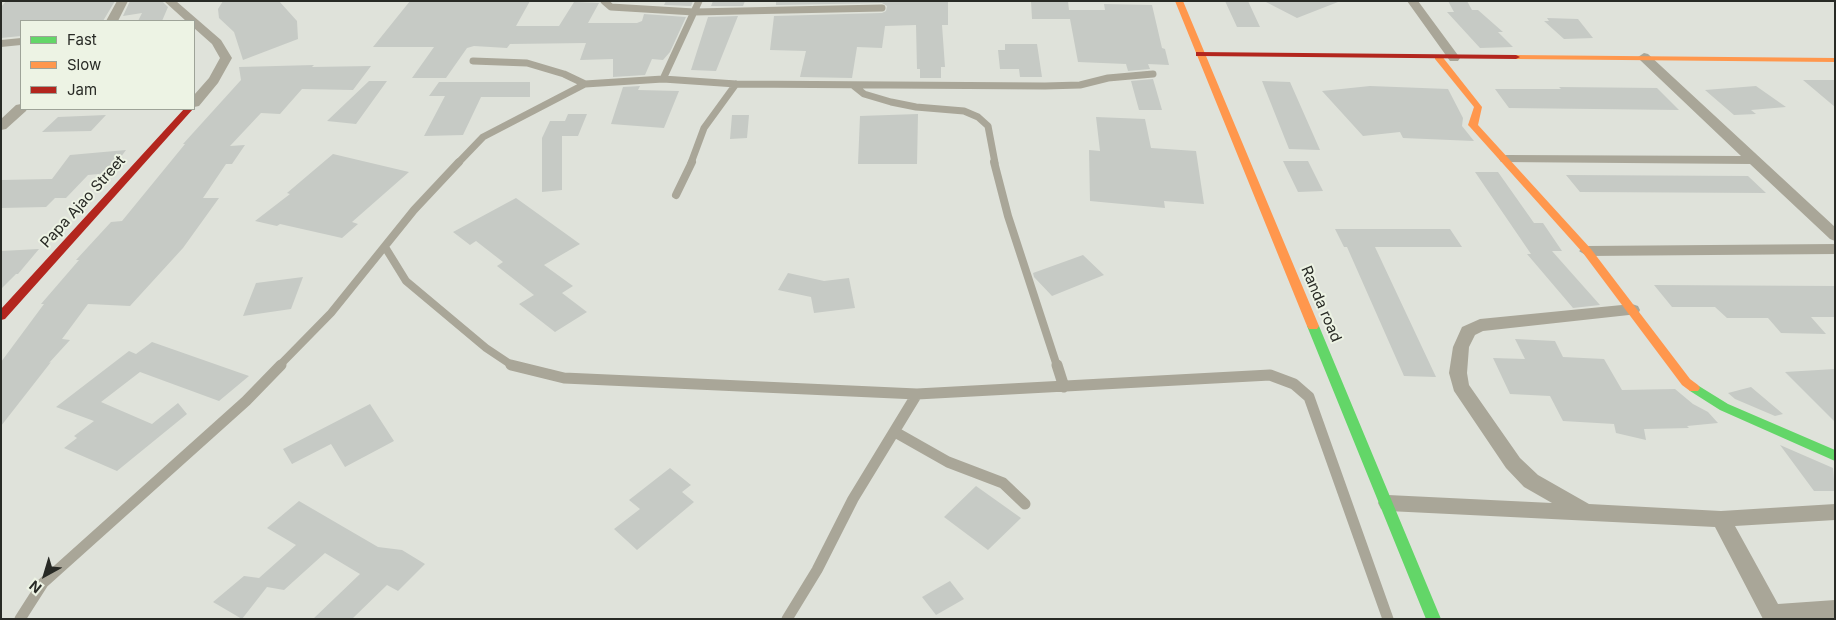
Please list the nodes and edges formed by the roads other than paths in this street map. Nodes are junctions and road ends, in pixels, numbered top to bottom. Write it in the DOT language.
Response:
graph roads {
  1 [pos="123,1"];
  2 [pos="170,1"];
  3 [pos="604,1"];
  4 [pos="699,1"];
  5 [pos="1179,1"];
  6 [pos="1412,1"];
  7 [pos="882,8"];
  8 [pos="694,12"];
  9 [pos="113,20"];
  10 [pos="192,20"];
  11 [pos="195,23"];
  12 [pos="20,42"];
  13 [pos="1,44"];
  14 [pos="1199,54"];
  15 [pos="1438,57"];
  16 [pos="1644,57"];
  17 [pos="1454,58"];
  18 [pos="472,60"];
  19 [pos="1835,60"];
  20 [pos="1152,74"];
  21 [pos="663,79"];
  22 [pos="585,84"];
  23 [pos="736,84"];
  24 [pos="854,86"];
  25 [pos="195,102"];
  26 [pos="20,109"];
  27 [pos="188,110"];
  28 [pos="1,126"];
  29 [pos="1506,159"];
  30 [pos="1753,160"];
  31 [pos="676,195"];
  32 [pos="1835,236"];
  33 [pos="385,247"];
  34 [pos="1835,249"];
  35 [pos="1588,251"];
  36 [pos="1632,310"];
  37 [pos="1,316"];
  38 [pos="1064,387"];
  39 [pos="917,394"];
  40 [pos="895,432"];
  41 [pos="1835,456"];
  42 [pos="1388,503"];
  43 [pos="1025,504"];
  44 [pos="1586,512"];
  45 [pos="1835,512"];
  46 [pos="1721,519"];
  47 [pos="1835,610"];
  48 [pos="1773,616"];
  49 [pos="20,619"];
  50 [pos="788,619"];
  51 [pos="1388,619"];
  52 [pos="1434,619"];
  1 -- 9 [label="street"];
  2 -- 10 [label="street"];
  3 -- 8 [label="lane"];
  4 -- 8 [label="lane"];
  5 -- 14 [label="street, Randa road"];
  6 -- 17 [label="street"];
  7 -- 8 [label="lane"];
  8 -- 21 [label="lane"];
  11 -- 25 [label="street"];
  12 -- 13 [label="street"];
  14 -- 15 [label="street"];
  14 -- 42 [label="street, Randa road"];
  15 -- 17 [label="street"];
  15 -- 29 [label="street"];
  16 -- 17 [label="street"];
  16 -- 19 [label="street"];
  16 -- 30 [label="street"];
  18 -- 22 [label="lane"];
  20 -- 24 [label="lane"];
  21 -- 22 [label="lane"];
  21 -- 23 [label="lane"];
  22 -- 33 [label="lane"];
  23 -- 24 [label="lane"];
  23 -- 31 [label="lane"];
  24 -- 38 [label="lane"];
  26 -- 28 [label="street"];
  27 -- 37 [label="street, Papa Ajao Street"];
  29 -- 30 [label="street"];
  29 -- 35 [label="street"];
  30 -- 32 [label="street"];
  33 -- 39 [label="lane"];
  33 -- 49 [label="lane"];
  34 -- 35 [label="street"];
  35 -- 36 [label="street"];
  36 -- 41 [label="street"];
  36 -- 44 [label="street"];
  38 -- 39 [label="lane"];
  38 -- 51 [label="lane"];
  39 -- 40 [label="lane"];
  40 -- 43 [label="lane"];
  40 -- 50 [label="lane"];
  42 -- 44 [label="street"];
  42 -- 52 [label="street, Randa road"];
  44 -- 46 [label="street"];
  45 -- 46 [label="street"];
  46 -- 48 [label="street"];
  47 -- 48 [label="street"];
}
